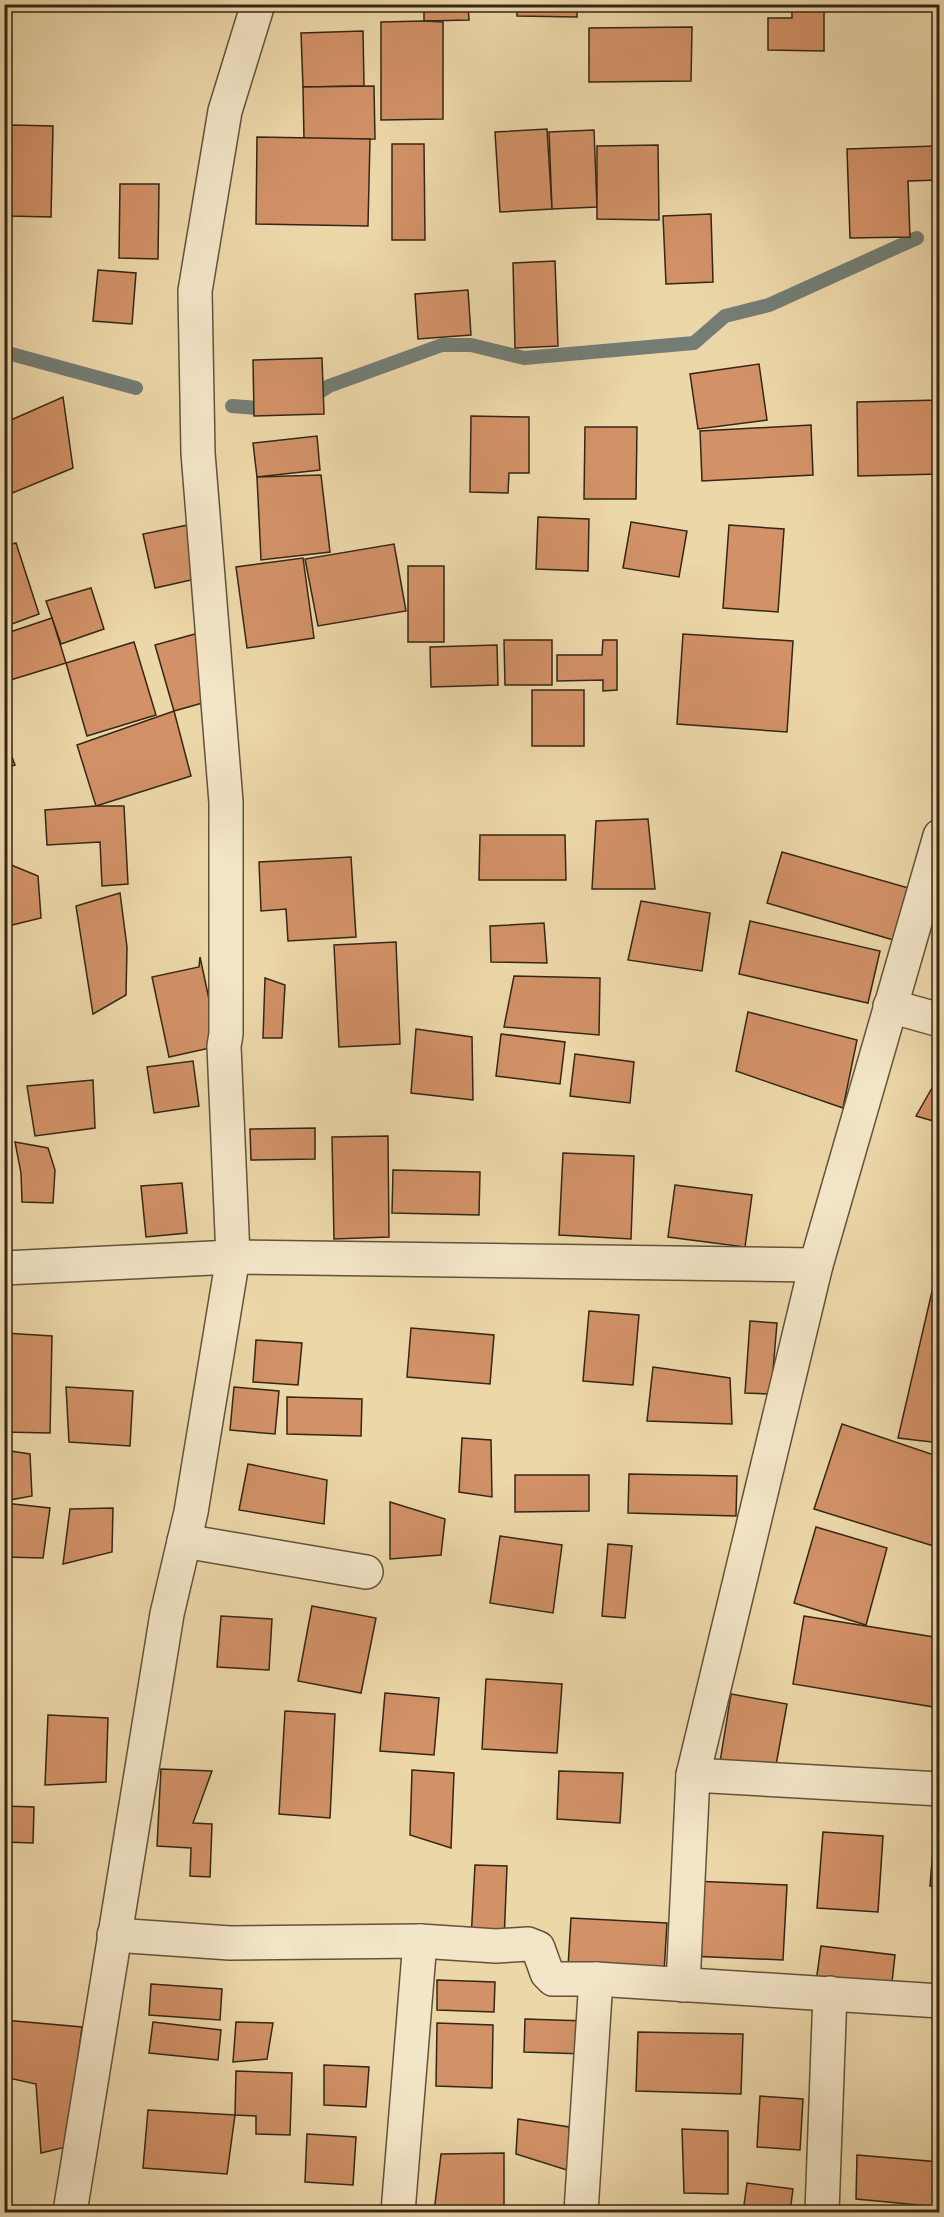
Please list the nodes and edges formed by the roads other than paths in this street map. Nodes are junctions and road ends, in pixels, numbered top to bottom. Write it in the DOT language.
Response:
graph roads {
  1 [pos="258,4"];
  2 [pos="939,836"];
  3 [pos="890,1006"];
  4 [pos="939,1020"];
  5 [pos="233,1257"];
  6 [pos="816,1265"];
  7 [pos="4,1268"];
  8 [pos="184,1541"];
  9 [pos="366,1572"];
  10 [pos="693,1775"];
  11 [pos="939,1789"];
  12 [pos="114,1935"];
  13 [pos="420,1941"];
  14 [pos="596,1979"];
  15 [pos="683,1984"];
  16 [pos="830,1993"];
  17 [pos="939,2001"];
  18 [pos="70,2212"];
  19 [pos="398,2212"];
  20 [pos="581,2212"];
  21 [pos="822,2212"];
  1 -- 5 [label="street"];
  2 -- 3 [label="street"];
  3 -- 4 [label="street"];
  3 -- 6 [label="street"];
  5 -- 6 [label="street"];
  5 -- 7 [label="street"];
  5 -- 8 [label="street"];
  6 -- 10 [label="street"];
  8 -- 9 [label="street"];
  8 -- 12 [label="street"];
  10 -- 11 [label="street"];
  10 -- 15 [label="street"];
  12 -- 13 [label="street"];
  12 -- 18 [label="street"];
  13 -- 14 [label="street"];
  13 -- 19 [label="street"];
  14 -- 15 [label="street"];
  14 -- 20 [label="street"];
  15 -- 16 [label="street"];
  16 -- 17 [label="street"];
  16 -- 21 [label="street"];
}
